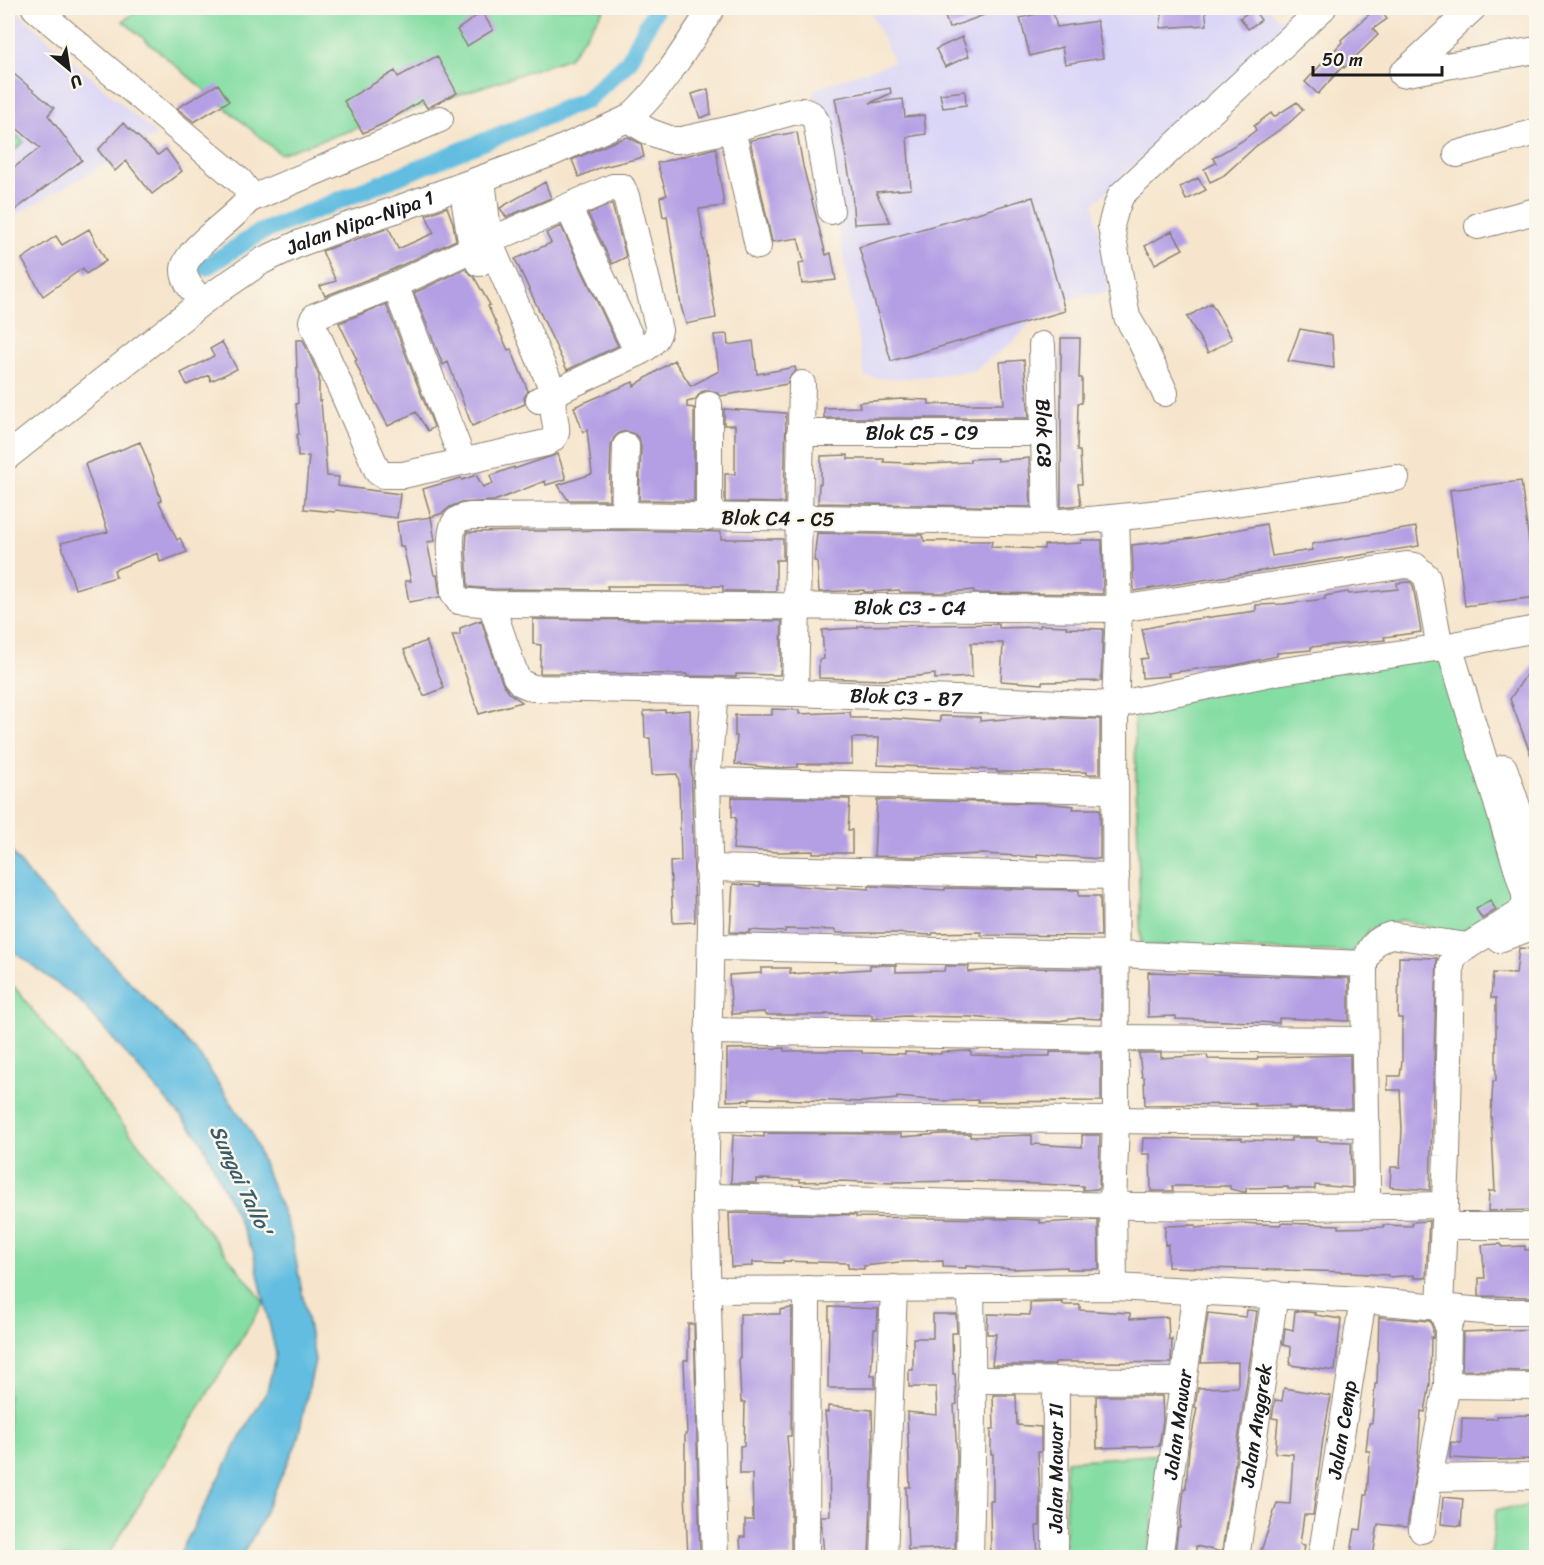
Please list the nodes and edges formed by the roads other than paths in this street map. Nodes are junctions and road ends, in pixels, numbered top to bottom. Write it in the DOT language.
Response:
graph roads {
  1 [pos="712,8"];
  2 [pos="1323,8"];
  3 [pos="1473,8"];
  4 [pos="49,12"];
  5 [pos="1536,50"];
  6 [pos="440,119"];
  7 [pos="627,119"];
  8 [pos="732,129"];
  9 [pos="1536,132"];
  10 [pos="1457,154"];
  11 [pos="472,182"];
  12 [pos="248,200"];
  13 [pos="568,207"];
  14 [pos="831,211"];
  15 [pos="1536,211"];
  16 [pos="1478,226"];
  17 [pos="480,244"];
  18 [pos="758,246"];
  19 [pos="395,285"];
  20 [pos="202,302"];
  21 [pos="1042,345"];
  22 [pos="638,353"];
  23 [pos="802,384"];
  24 [pos="1165,393"];
  25 [pos="549,402"];
  26 [pos="709,405"];
  27 [pos="800,433"];
  28 [pos="1044,434"];
  29 [pos="626,446"];
  30 [pos="8,456"];
  31 [pos="463,461"];
  32 [pos="1396,478"];
  33 [pos="624,515"];
  34 [pos="710,517"];
  35 [pos="798,518"];
  36 [pos="1116,518"];
  37 [pos="1046,521"];
  38 [pos="451,535"];
  39 [pos="491,604"];
  40 [pos="797,606"];
  41 [pos="1119,609"];
  42 [pos="1536,629"];
  43 [pos="1450,646"];
  44 [pos="706,692"];
  45 [pos="795,693"];
  46 [pos="1114,705"];
  47 [pos="707,781"];
  48 [pos="1115,790"];
  49 [pos="1536,862"];
  50 [pos="708,868"];
  51 [pos="1116,876"];
  52 [pos="1532,907"];
  53 [pos="1468,946"];
  54 [pos="711,947"];
  55 [pos="1116,954"];
  56 [pos="1364,964"];
  57 [pos="708,1031"];
  58 [pos="1116,1038"];
  59 [pos="1364,1040"];
  60 [pos="706,1118"];
  61 [pos="1116,1120"];
  62 [pos="1367,1124"];
  63 [pos="705,1197"];
  64 [pos="1113,1204"];
  65 [pos="1367,1207"];
  66 [pos="1450,1215"];
  67 [pos="1536,1226"];
  68 [pos="1114,1287"];
  69 [pos="894,1288"];
  70 [pos="971,1288"];
  71 [pos="807,1289"];
  72 [pos="707,1290"];
  73 [pos="1196,1290"];
  74 [pos="1275,1294"];
  75 [pos="1355,1299"];
  76 [pos="1536,1312"];
  77 [pos="1448,1314"];
  78 [pos="972,1380"];
  79 [pos="1056,1380"];
  80 [pos="1182,1381"];
  81 [pos="1447,1385"];
  82 [pos="1536,1386"];
  83 [pos="1536,1476"];
  84 [pos="1429,1478"];
  85 [pos="1422,1530"];
  86 [pos="715,1557"];
  87 [pos="806,1557"];
  88 [pos="884,1557"];
  89 [pos="970,1557"];
  90 [pos="1055,1557"];
  91 [pos="1159,1557"];
  92 [pos="1236,1557"];
  93 [pos="1309,1557"];
  94 [pos="1321,1557"];
  1 -- 7 [label="street, Jalan Nipa-Nipa 1"];
  2 -- 24 [label="street"];
  3 -- 5 [label="street"];
  4 -- 12 [label="street"];
  6 -- 12 [label="street"];
  7 -- 8 [label="street"];
  7 -- 11 [label="street, Jalan Nipa-Nipa 1"];
  8 -- 14 [label="street"];
  8 -- 18 [label="street"];
  9 -- 10 [label="street"];
  11 -- 17 [label="street"];
  11 -- 20 [label="street, Jalan Nipa-Nipa 1"];
  12 -- 20 [label="street"];
  13 -- 17 [label="street"];
  13 -- 22 [label="street"];
  13 -- 22 [label="street"];
  15 -- 16 [label="street"];
  17 -- 19 [label="street"];
  17 -- 25 [label="street"];
  19 -- 31 [label="street"];
  19 -- 31 [label="street"];
  20 -- 30 [label="street, Jalan Nipa-Nipa 1"];
  21 -- 28 [label="street, Blok C8"];
  22 -- 25 [label="street"];
  23 -- 27 [label="street"];
  25 -- 31 [label="street"];
  26 -- 34 [label="street"];
  27 -- 28 [label="street, Blok C5 - C9"];
  27 -- 35 [label="street"];
  28 -- 37 [label="street, Blok C8"];
  29 -- 33 [label="street"];
  32 -- 36 [label="street, Blok C4 - C5"];
  33 -- 34 [label="street, Blok C4 - C5"];
  33 -- 38 [label="street, Blok C4 - C5"];
  34 -- 35 [label="street, Blok C4 - C5"];
  35 -- 37 [label="street, Blok C4 - C5"];
  35 -- 40 [label="street"];
  36 -- 37 [label="street, Blok C4 - C5"];
  36 -- 41 [label="street"];
  38 -- 39 [label="street, Blok C3 - C4"];
  39 -- 40 [label="street, Blok C3 - C4"];
  39 -- 44 [label="street, Blok C3 - B7"];
  40 -- 41 [label="street, Blok C3 - C4"];
  40 -- 45 [label="street"];
  41 -- 43 [label="street, Blok C3 - C4"];
  41 -- 46 [label="street"];
  42 -- 43 [label="street, Blok C3 - B7"];
  43 -- 46 [label="street, Blok C3 - B7"];
  43 -- 49 [label="street"];
  43 -- 52 [label="street"];
  44 -- 45 [label="street, Blok C3 - B7"];
  44 -- 47 [label="street"];
  45 -- 46 [label="street, Blok C3 - B7"];
  46 -- 48 [label="street"];
  47 -- 48 [label="street"];
  47 -- 50 [label="street"];
  48 -- 51 [label="street"];
  50 -- 51 [label="street"];
  50 -- 54 [label="street"];
  51 -- 55 [label="street"];
  52 -- 53 [label="street"];
  52 -- 66 [label="street"];
  53 -- 56 [label="street"];
  53 -- 66 [label="street"];
  54 -- 55 [label="street"];
  54 -- 57 [label="street"];
  55 -- 56 [label="street"];
  55 -- 58 [label="street"];
  56 -- 59 [label="street"];
  57 -- 58 [label="street"];
  57 -- 60 [label="street"];
  58 -- 59 [label="street"];
  58 -- 61 [label="street"];
  59 -- 62 [label="street"];
  60 -- 61 [label="street"];
  60 -- 63 [label="street"];
  61 -- 62 [label="street"];
  61 -- 64 [label="street"];
  62 -- 65 [label="street"];
  63 -- 64 [label="street"];
  63 -- 72 [label="street"];
  64 -- 65 [label="street"];
  64 -- 68 [label="street"];
  65 -- 66 [label="street"];
  66 -- 67 [label="street"];
  66 -- 77 [label="street"];
  68 -- 70 [label="street"];
  68 -- 73 [label="street"];
  69 -- 70 [label="street"];
  69 -- 71 [label="street"];
  69 -- 88 [label="street"];
  70 -- 78 [label="street"];
  71 -- 72 [label="street"];
  71 -- 87 [label="street"];
  72 -- 86 [label="street"];
  73 -- 74 [label="street"];
  73 -- 80 [label="street, Jalan Mawar"];
  74 -- 75 [label="street"];
  74 -- 92 [label="street, Jalan Anggrek"];
  75 -- 77 [label="street"];
  75 -- 93 [label="street"];
  75 -- 94 [label="street, Jalan Cemp"];
  76 -- 77 [label="street"];
  77 -- 81 [label="street"];
  78 -- 79 [label="street"];
  78 -- 89 [label="street"];
  79 -- 80 [label="street"];
  79 -- 90 [label="street, Jalan Mawar II"];
  80 -- 91 [label="street, Jalan Mawar"];
  81 -- 82 [label="street"];
  81 -- 84 [label="street"];
  83 -- 84 [label="street"];
  84 -- 85 [label="street"];
}
